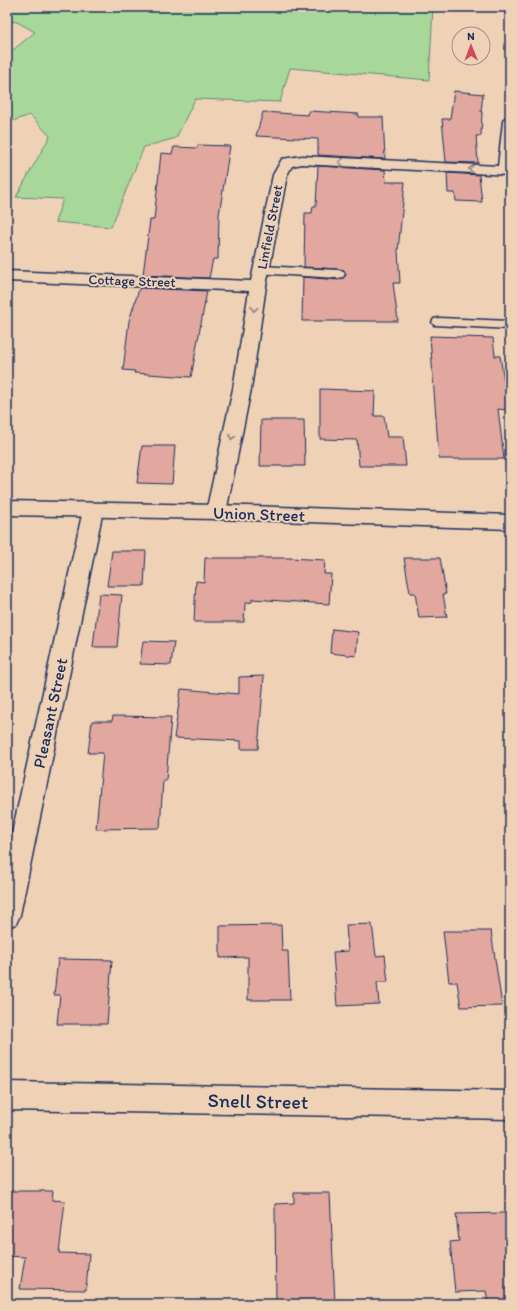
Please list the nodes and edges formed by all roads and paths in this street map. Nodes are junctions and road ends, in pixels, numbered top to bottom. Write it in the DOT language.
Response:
graph roads {
  1 [pos="510,121"];
  2 [pos="507,171"];
  3 [pos="338,274"];
  4 [pos="7,276"];
  5 [pos="259,278"];
  6 [pos="439,322"];
  7 [pos="510,325"];
  8 [pos="7,508"];
  9 [pos="93,510"];
  10 [pos="216,512"];
  11 [pos="510,522"];
  12 [pos="7,915"];
  13 [pos="7,1096"];
  14 [pos="510,1105"];
  1 -- 2 [label="street"];
  2 -- 5 [label="street, Linfield Street, one-way"];
  3 -- 5 [label="lane"];
  4 -- 5 [label="street, Cottage Street"];
  5 -- 10 [label="street, Linfield Street, one-way"];
  6 -- 7 [label="lane"];
  8 -- 9 [label="street, Union Street"];
  9 -- 10 [label="street, Union Street"];
  9 -- 12 [label="street, Pleasant Street"];
  10 -- 11 [label="street, Union Street"];
  13 -- 14 [label="street, Snell Street"];
}
